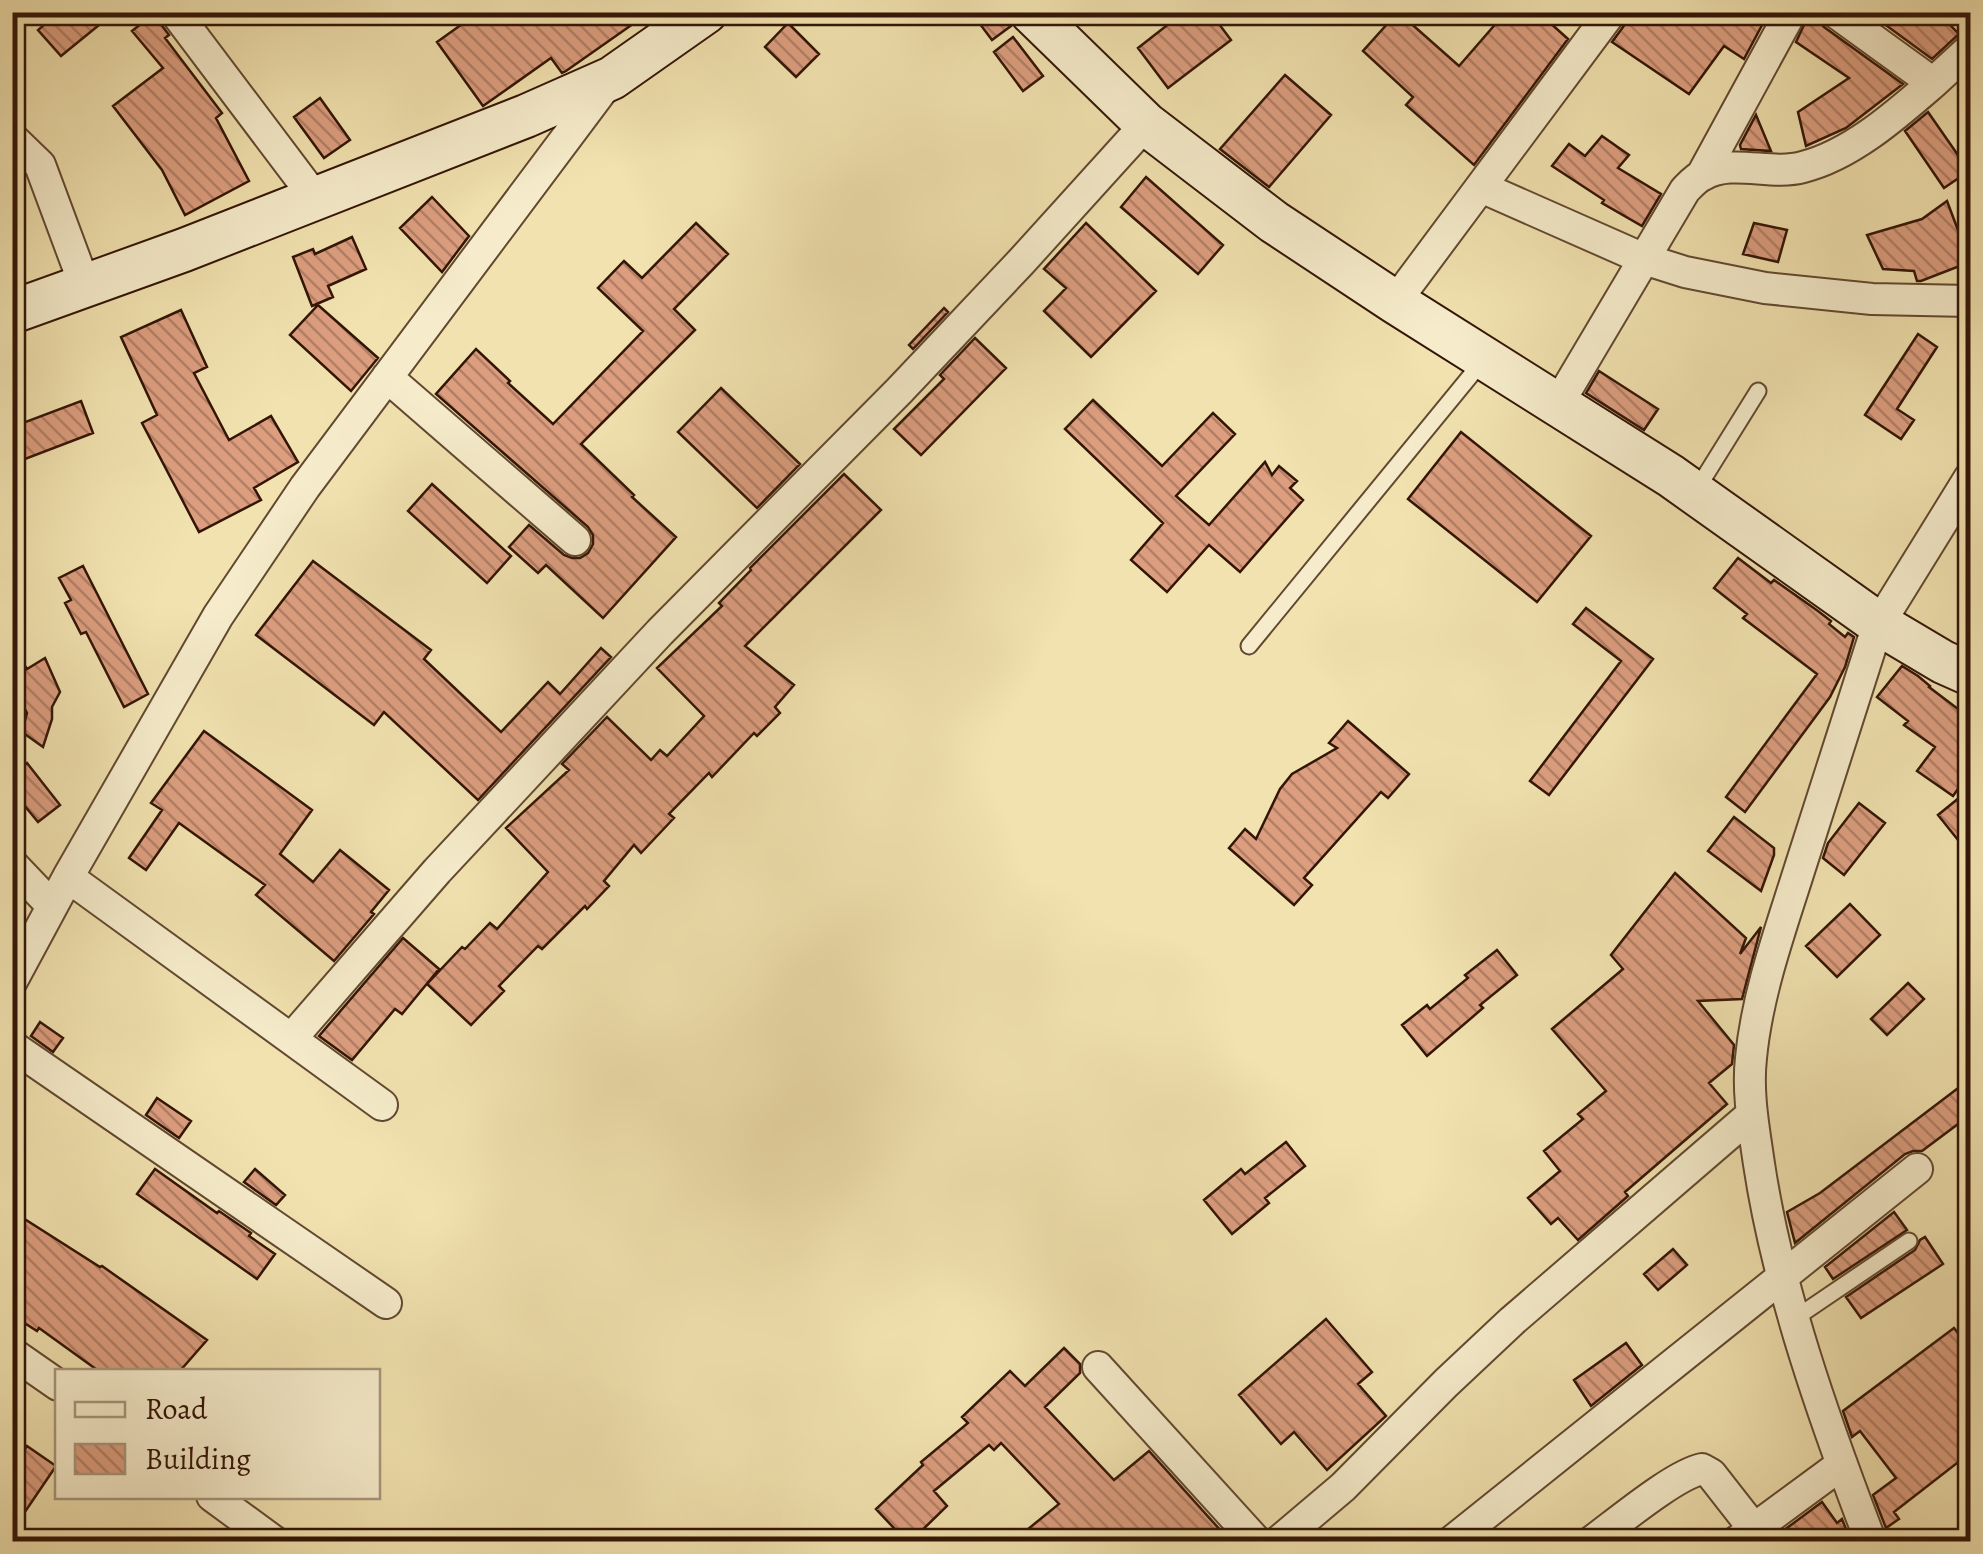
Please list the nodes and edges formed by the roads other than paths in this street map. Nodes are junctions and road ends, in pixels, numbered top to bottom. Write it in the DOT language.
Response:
graph roads {
  1 [pos="176,12"];
  2 [pos="706,12"];
  3 [pos="1031,12"];
  4 [pos="1611,12"];
  5 [pos="1791,12"];
  6 [pos="1835,12"];
  7 [pos="1970,49"];
  8 [pos="612,78"];
  9 [pos="1933,83"];
  10 [pos="1146,124"];
  11 [pos="12,138"];
  12 [pos="1702,175"];
  13 [pos="1481,188"];
  14 [pos="316,199"];
  15 [pos="1644,259"];
  16 [pos="85,286"];
  17 [pos="1970,301"];
  18 [pos="1396,302"];
  19 [pos="12,312"];
  20 [pos="1484,358"];
  21 [pos="387,377"];
  22 [pos="1758,391"];
  23 [pos="1558,404"];
  24 [pos="1970,478"];
  25 [pos="1694,492"];
  26 [pos="575,540"];
  27 [pos="1879,624"];
  28 [pos="1249,646"];
  29 [pos="1970,674"];
  30 [pos="12,864"];
  31 [pos="68,877"];
  32 [pos="52,906"];
  33 [pos="12,981"];
  34 [pos="291,1039"];
  35 [pos="12,1046"];
  36 [pos="382,1105"];
  37 [pos="1752,1115"];
  38 [pos="1917,1168"];
  39 [pos="1910,1241"];
  40 [pos="1782,1276"];
  41 [pos="386,1303"];
  42 [pos="1794,1318"];
  43 [pos="12,1353"];
  44 [pos="1098,1367"];
  45 [pos="55,1383"];
  46 [pos="1842,1464"];
  47 [pos="216,1499"];
  48 [pos="1745,1535"];
  49 [pos="1869,1541"];
  50 [pos="274,1542"];
  51 [pos="1257,1542"];
  52 [pos="1278,1542"];
  53 [pos="1451,1542"];
  54 [pos="1591,1542"];
  1 -- 14 [label="street"];
  2 -- 8 [label="main road"];
  3 -- 10 [label="main road"];
  4 -- 13 [label="street"];
  5 -- 12 [label="street"];
  6 -- 9 [label="street"];
  7 -- 9 [label="street"];
  8 -- 14 [label="main road"];
  8 -- 21 [label="street"];
  9 -- 12 [label="street"];
  10 -- 18 [label="main road"];
  10 -- 34 [label="street"];
  11 -- 16 [label="street"];
  12 -- 15 [label="street"];
  13 -- 15 [label="street"];
  13 -- 18 [label="street"];
  14 -- 16 [label="main road"];
  15 -- 17 [label="street"];
  15 -- 23 [label="street"];
  16 -- 19 [label="main road"];
  18 -- 20 [label="main road"];
  20 -- 23 [label="main road"];
  20 -- 28 [label="lane"];
  21 -- 26 [label="street"];
  21 -- 31 [label="street"];
  22 -- 25 [label="lane"];
  23 -- 25 [label="main road"];
  24 -- 27 [label="street"];
  25 -- 27 [label="main road"];
  27 -- 29 [label="main road"];
  27 -- 37 [label="street"];
  30 -- 32 [label="street"];
  31 -- 32 [label="street"];
  31 -- 34 [label="street"];
  32 -- 33 [label="street"];
  34 -- 36 [label="street"];
  35 -- 41 [label="street"];
  37 -- 40 [label="street"];
  37 -- 52 [label="street"];
  38 -- 40 [label="street"];
  39 -- 42 [label="lane"];
  40 -- 42 [label="street"];
  40 -- 53 [label="street"];
  42 -- 46 [label="street"];
  43 -- 45 [label="street"];
  44 -- 51 [label="street"];
  46 -- 48 [label="street"];
  46 -- 49 [label="street"];
  47 -- 50 [label="street"];
  48 -- 54 [label="street"];
}
